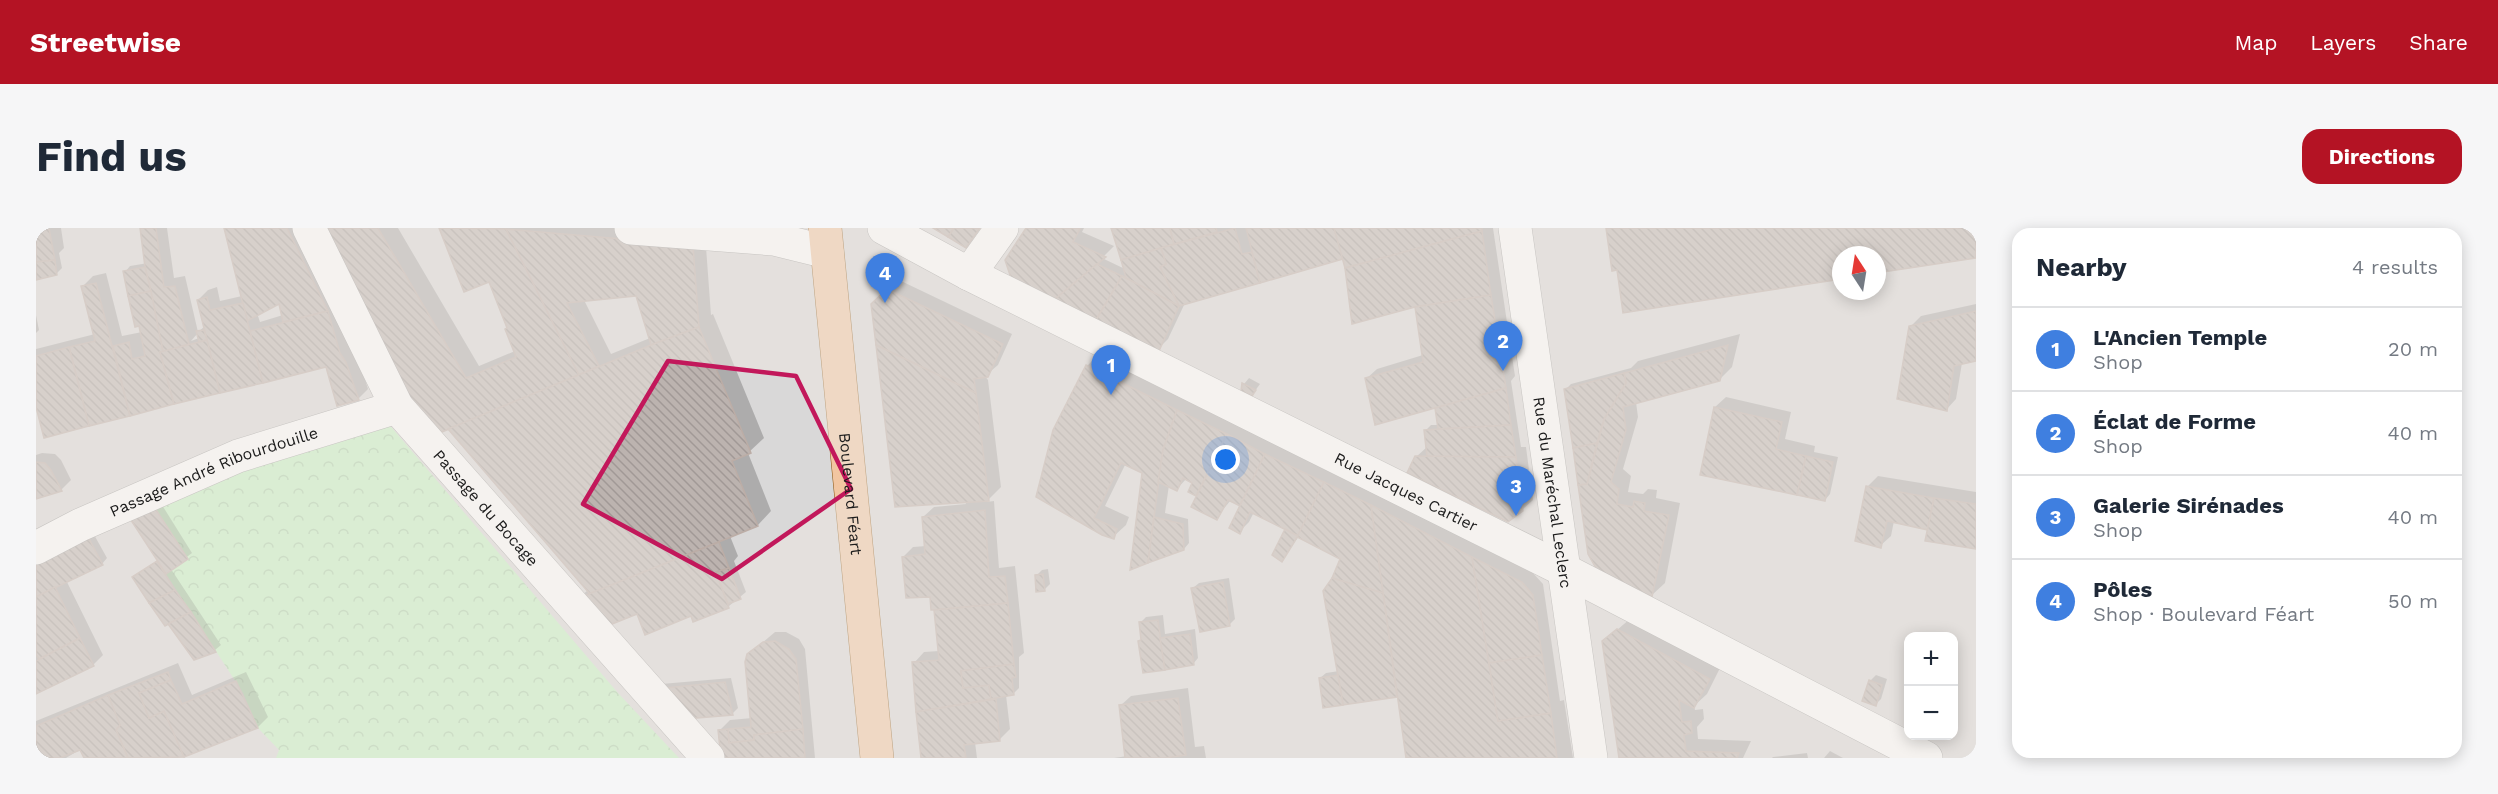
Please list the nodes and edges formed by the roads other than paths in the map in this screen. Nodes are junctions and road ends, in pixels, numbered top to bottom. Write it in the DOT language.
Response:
graph roads {
  1 [pos="309,228"];
  2 [pos="631,228"];
  3 [pos="884,228"];
  4 [pos="1002,228"];
  5 [pos="1515,228"];
  6 [pos="826,240"];
  7 [pos="969,274"];
  8 [pos="397,407"];
  9 [pos="36,548"];
  10 [pos="1562,569"];
  11 [pos="708,758"];
  12 [pos="877,758"];
  13 [pos="1590,758"];
  14 [pos="1926,758"];
  1 -- 8 [label="street, Passage du Bocage"];
  2 -- 6 [label="street"];
  3 -- 7 [label="street, Rue Jacques Cartier"];
  4 -- 7 [label="street"];
  5 -- 10 [label="street, Rue du Maréchal Leclerc"];
  6 -- 12 [label="main road, Boulevard Féart"];
  7 -- 10 [label="street, Rue Jacques Cartier"];
  8 -- 9 [label="street, Passage André Ribourdouille"];
  8 -- 11 [label="street, Passage du Bocage"];
  10 -- 13 [label="street, Rue du Maréchal Leclerc"];
  10 -- 14 [label="street, Rue Jacques Cartier"];
}
